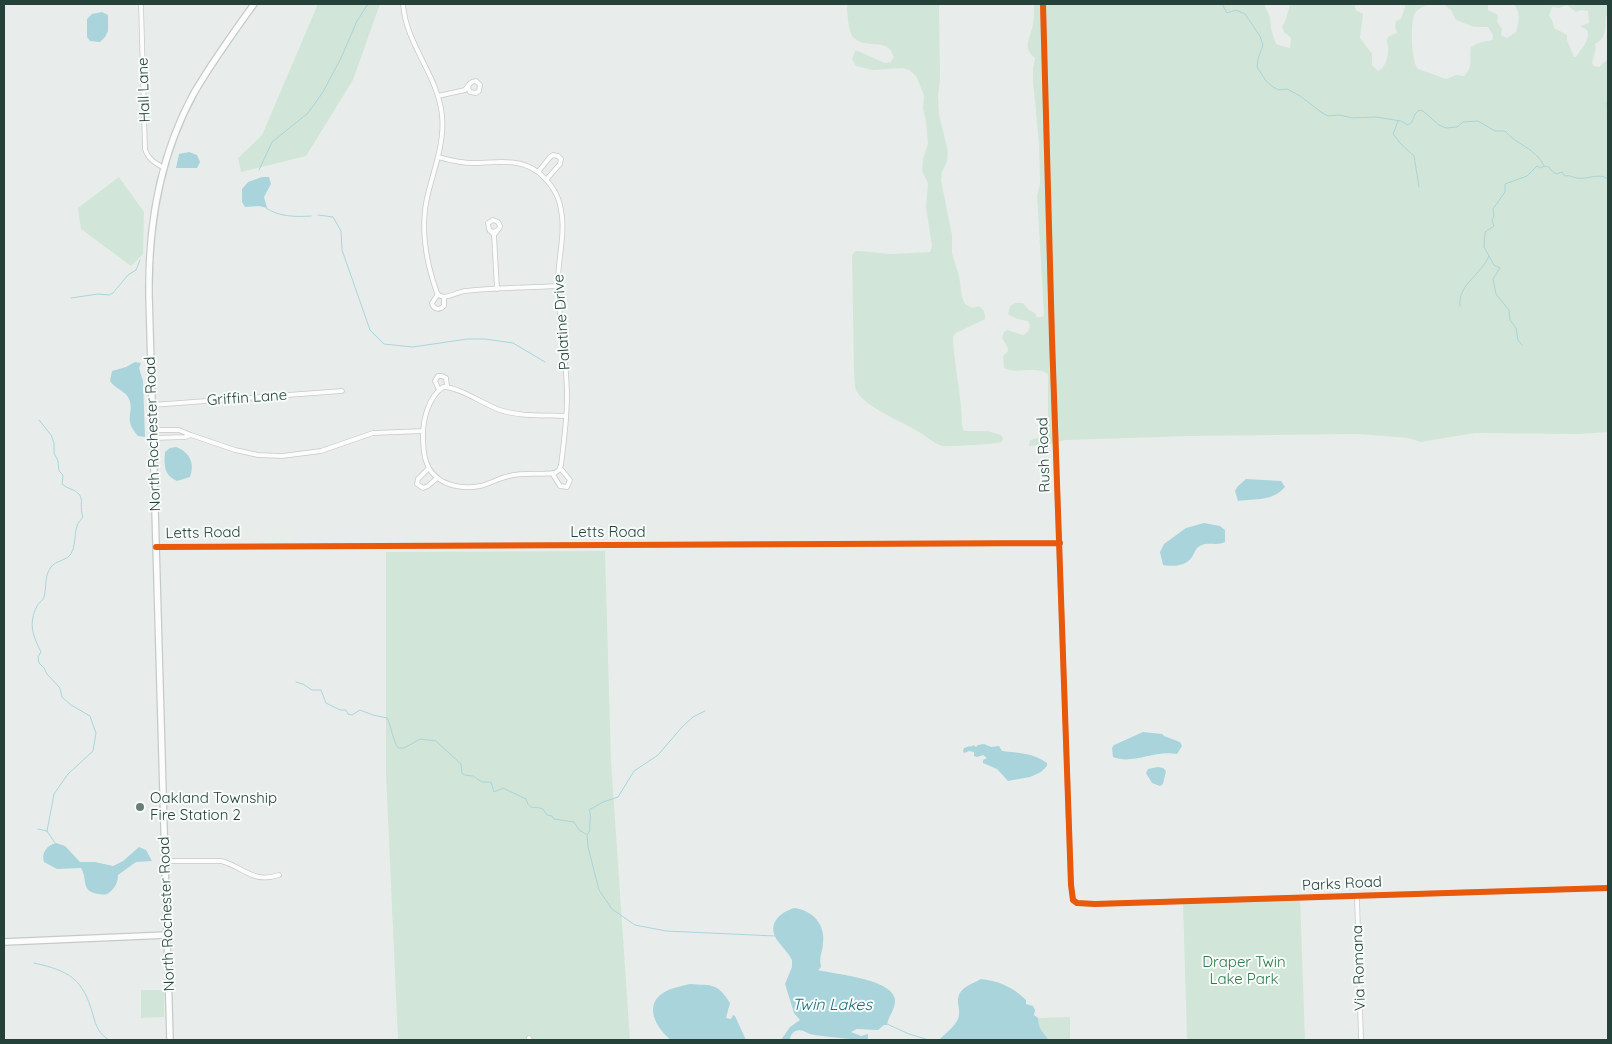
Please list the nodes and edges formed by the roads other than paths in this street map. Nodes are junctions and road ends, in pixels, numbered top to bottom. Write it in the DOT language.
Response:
graph roads {
  1 [pos="141,4"];
  2 [pos="254,4"];
  3 [pos="403,4"];
  4 [pos="1043,4"];
  5 [pos="469,84"];
  6 [pos="465,90"];
  7 [pos="470,92"];
  8 [pos="438,96"];
  9 [pos="438,158"];
  10 [pos="164,168"];
  11 [pos="538,172"];
  12 [pos="546,180"];
  13 [pos="490,231"];
  14 [pos="497,231"];
  15 [pos="494,236"];
  16 [pos="558,286"];
  17 [pos="497,289"];
  18 [pos="438,294"];
  19 [pos="444,297"];
  20 [pos="447,386"];
  21 [pos="439,390"];
  22 [pos="342,391"];
  23 [pos="152,406"];
  24 [pos="566,416"];
  25 [pos="153,430"];
  26 [pos="423,431"];
  27 [pos="191,435"];
  28 [pos="153,438"];
  29 [pos="429,468"];
  30 [pos="560,468"];
  31 [pos="552,473"];
  32 [pos="437,478"];
  33 [pos="1060,543"];
  34 [pos="156,546"];
  35 [pos="165,861"];
  36 [pos="279,875"];
  37 [pos="1608,888"];
  38 [pos="1356,896"];
  39 [pos="1077,903"];
  40 [pos="167,935"];
  41 [pos="4,942"];
  42 [pos="170,1040"];
  43 [pos="1361,1040"];
  1 -- 10 [label="street, Hall Lane"];
  2 -- 10 [label="main road, North Rochester Road"];
  3 -- 8 [label="street"];
  4 -- 33 [label="street, Rush Road"];
  5 -- 6 [label="street"];
  5 -- 7 [label="street"];
  5 -- 7 [label="street"];
  6 -- 7 [label="street"];
  6 -- 8 [label="street"];
  8 -- 9 [label="street"];
  9 -- 11 [label="street, Palatine Drive"];
  9 -- 18 [label="street"];
  10 -- 23 [label="main road, North Rochester Road"];
  11 -- 12 [label="street, Palatine Drive"];
  11 -- 12 [label="street"];
  12 -- 16 [label="street, Palatine Drive"];
  13 -- 14 [label="street"];
  13 -- 14 [label="street"];
  13 -- 15 [label="street"];
  14 -- 15 [label="street"];
  15 -- 17 [label="street"];
  16 -- 17 [label="street"];
  16 -- 24 [label="street, Palatine Drive"];
  17 -- 19 [label="street"];
  18 -- 19 [label="street"];
  18 -- 19 [label="street"];
  20 -- 21 [label="street"];
  20 -- 21 [label="street"];
  20 -- 24 [label="street"];
  21 -- 26 [label="street"];
  22 -- 23 [label="street, Griffin Lane"];
  23 -- 25 [label="main road, North Rochester Road"];
  24 -- 30 [label="street, Palatine Drive"];
  25 -- 27 [label="street"];
  25 -- 28 [label="main road, North Rochester Road"];
  26 -- 27 [label="street"];
  26 -- 29 [label="street"];
  27 -- 28 [label="street"];
  28 -- 34 [label="main road, North Rochester Road"];
  29 -- 32 [label="street"];
  29 -- 32 [label="street"];
  30 -- 31 [label="street"];
  30 -- 31 [label="street, Palatine Drive"];
  31 -- 32 [label="street"];
  33 -- 34 [label="street, Letts Road"];
  33 -- 39 [label="street, Rush Road"];
  34 -- 35 [label="main road, North Rochester Road"];
  35 -- 36 [label="street"];
  35 -- 40 [label="main road, North Rochester Road"];
  37 -- 38 [label="street, Parks Road"];
  38 -- 39 [label="street, Parks Road"];
  38 -- 43 [label="street, Via Romana"];
  40 -- 41 [label="main road"];
  40 -- 42 [label="main road, North Rochester Road"];
}
